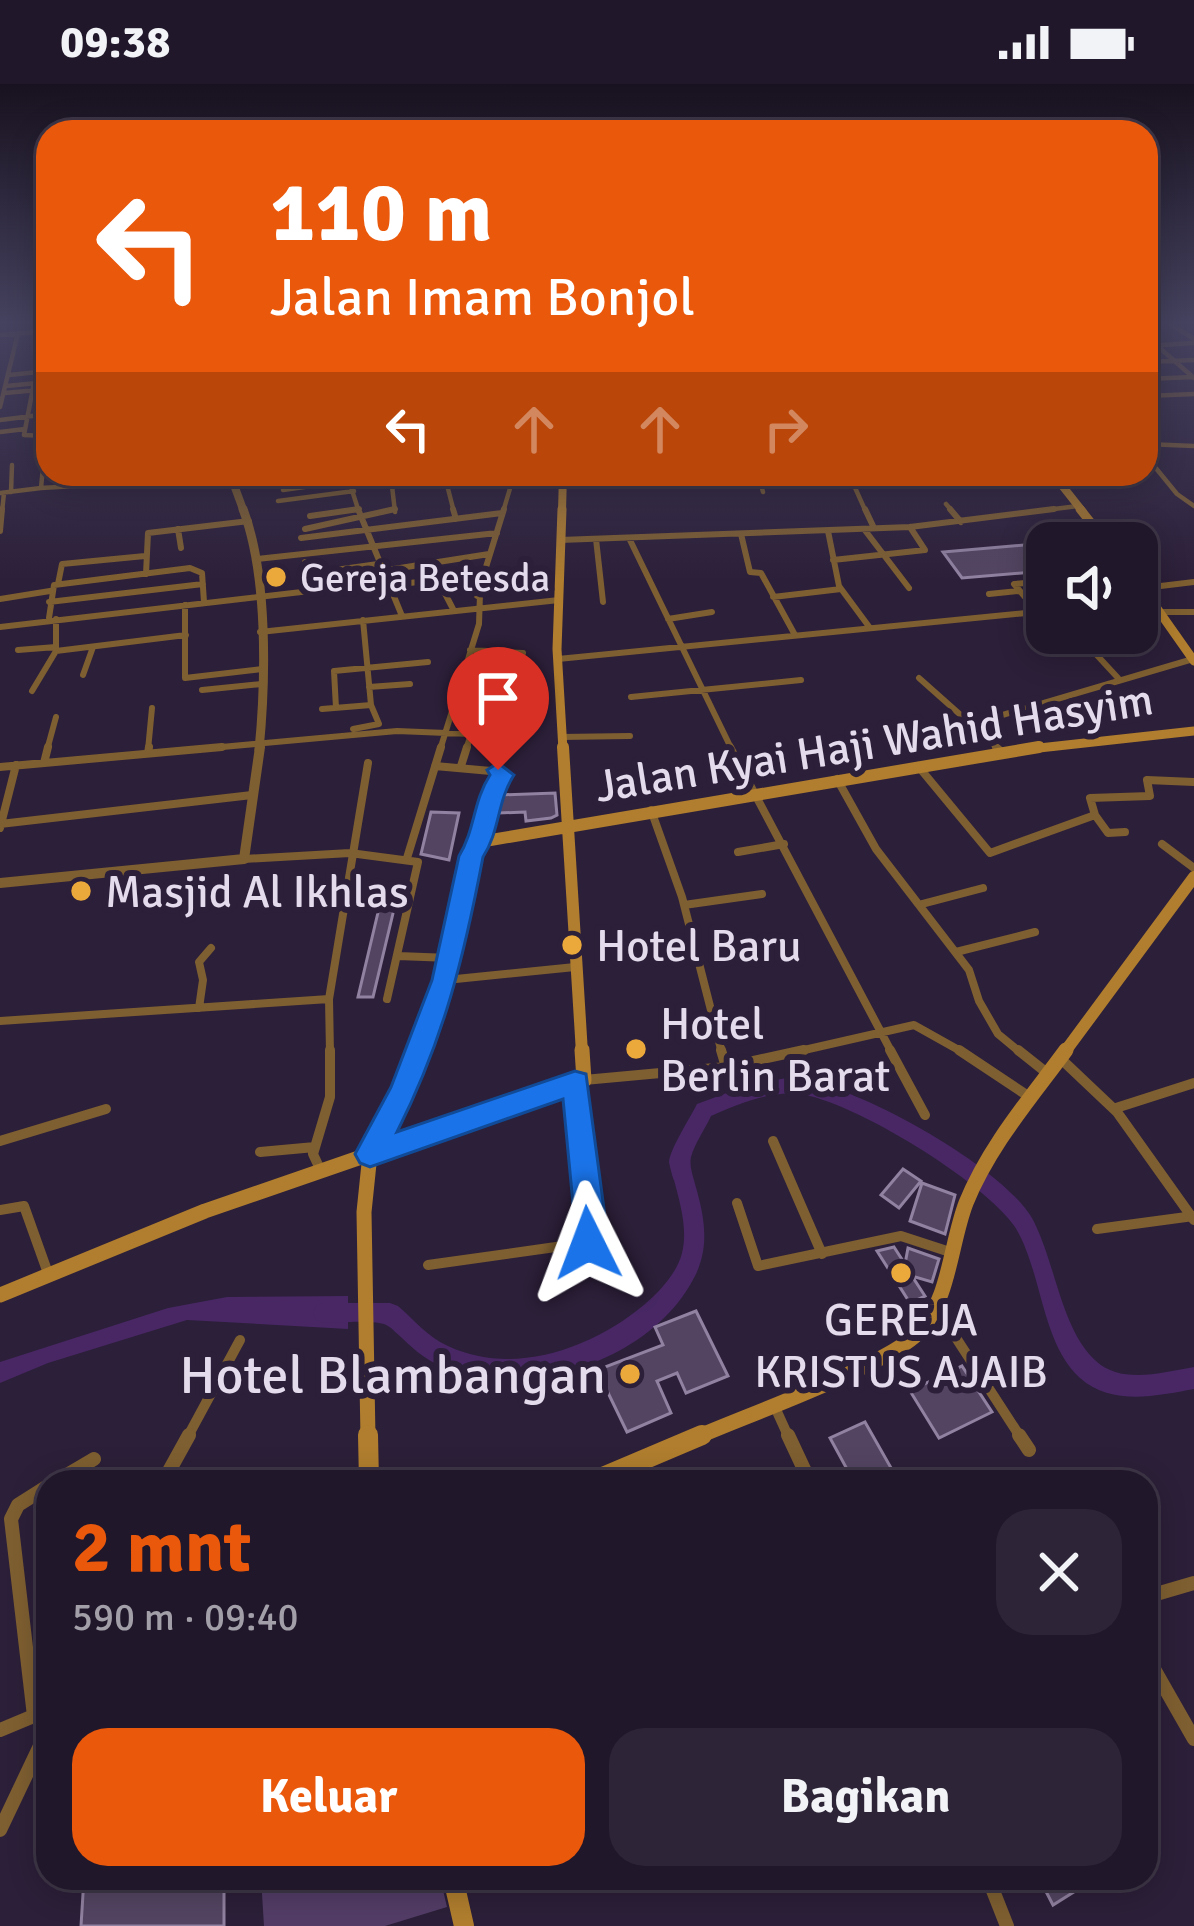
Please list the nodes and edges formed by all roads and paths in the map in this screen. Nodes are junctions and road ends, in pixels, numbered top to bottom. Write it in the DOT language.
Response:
graph roads {
  1 [pos="29,409"];
  2 [pos="36,416"];
  3 [pos="28,417"];
  4 [pos="0,420"];
  5 [pos="25,429"];
  6 [pos="0,431"];
  7 [pos="36,437"];
  8 [pos="1158,444"];
  9 [pos="1194,446"];
  10 [pos="12,465"];
  11 [pos="1158,471"];
  12 [pos="81,486"];
  13 [pos="235,486"];
  14 [pos="352,486"];
  15 [pos="392,486"];
  16 [pos="447,486"];
  17 [pos="510,486"];
  18 [pos="563,486"];
  19 [pos="762,486"];
  20 [pos="854,486"];
  21 [pos="1062,486"];
  22 [pos="75,487"];
  23 [pos="281,487"];
  24 [pos="40,488"];
  25 [pos="353,491"];
  26 [pos="5,492"];
  27 [pos="764,492"];
  28 [pos="946,504"];
  29 [pos="1078,506"];
  30 [pos="1194,506"];
  31 [pos="2,507"];
  32 [pos="359,509"];
  33 [pos="502,513"];
  34 [pos="310,516"];
  35 [pos="362,519"];
  36 [pos="456,519"];
  37 [pos="249,521"];
  38 [pos="962,522"];
  39 [pos="1091,522"];
  40 [pos="0,525"];
  41 [pos="910,526"];
  42 [pos="869,528"];
  43 [pos="305,529"];
  44 [pos="178,530"];
  45 [pos="365,530"];
  46 [pos="828,531"];
  47 [pos="497,533"];
  48 [pos="741,534"];
  49 [pos="301,538"];
  50 [pos="629,538"];
  51 [pos="596,539"];
  52 [pos="560,540"];
  53 [pos="370,547"];
  54 [pos="489,554"];
  55 [pos="146,556"];
  56 [pos="885,556"];
  57 [pos="257,559"];
  58 [pos="833,560"];
  59 [pos="305,562"];
  60 [pos="380,568"];
  61 [pos="182,569"];
  62 [pos="146,574"];
  63 [pos="307,574"];
  64 [pos="111,578"];
  65 [pos="1194,581"];
  66 [pos="1026,583"];
  67 [pos="1158,583"];
  68 [pos="58,584"];
  69 [pos="203,584"];
  70 [pos="389,584"];
  71 [pos="909,588"];
  72 [pos="842,589"];
  73 [pos="50,591"];
  74 [pos="310,593"];
  75 [pos="989,594"];
  76 [pos="110,595"];
  77 [pos="773,597"];
  78 [pos="259,598"];
  79 [pos="0,599"];
  80 [pos="559,600"];
  81 [pos="49,602"];
  82 [pos="204,602"];
  83 [pos="603,602"];
  84 [pos="185,605"];
  85 [pos="477,606"];
  86 [pos="1158,608"];
  87 [pos="453,609"];
  88 [pos="1026,611"];
  89 [pos="1194,611"];
  90 [pos="712,612"];
  91 [pos="1161,612"];
  92 [pos="109,615"];
  93 [pos="402,616"];
  94 [pos="53,619"];
  95 [pos="668,619"];
  96 [pos="362,620"];
  97 [pos="0,627"];
  98 [pos="870,628"];
  99 [pos="260,632"];
  100 [pos="186,635"];
  101 [pos="795,635"];
  102 [pos="93,646"];
  103 [pos="681,646"];
  104 [pos="56,649"];
  105 [pos="18,650"];
  106 [pos="470,650"];
  107 [pos="524,652"];
  108 [pos="1096,654"];
  109 [pos="558,659"];
  110 [pos="1193,660"];
  111 [pos="428,662"];
  112 [pos="367,666"];
  113 [pos="262,669"];
  114 [pos="83,675"];
  115 [pos="919,678"];
  116 [pos="1118,678"];
  117 [pos="800,680"];
  118 [pos="262,684"];
  119 [pos="410,684"];
  120 [pos="369,687"];
  121 [pos="460,689"];
  122 [pos="202,690"];
  123 [pos="32,692"];
  124 [pos="704,693"];
  125 [pos="632,697"];
  126 [pos="371,705"];
  127 [pos="152,708"];
  128 [pos="336,708"];
  129 [pos="322,710"];
  130 [pos="56,717"];
  131 [pos="973,724"];
  132 [pos="1194,731"];
  133 [pos="443,732"];
  134 [pos="317,733"];
  135 [pos="470,734"];
  136 [pos="629,736"];
  137 [pos="561,737"];
  138 [pos="260,744"];
  139 [pos="148,753"];
  140 [pos="1003,753"];
  141 [pos="44,763"];
  142 [pos="368,763"];
  143 [pos="16,765"];
  144 [pos="435,766"];
  145 [pos="461,766"];
  146 [pos="918,766"];
  147 [pos="0,767"];
  148 [pos="837,779"];
  149 [pos="1194,782"];
  150 [pos="756,791"];
  151 [pos="252,795"];
  152 [pos="651,810"];
  153 [pos="1094,815"];
  154 [pos="0,825"];
  155 [pos="566,826"];
  156 [pos="1125,832"];
  157 [pos="482,840"];
  158 [pos="784,844"];
  159 [pos="1162,844"];
  160 [pos="737,851"];
  161 [pos="350,854"];
  162 [pos="407,858"];
  163 [pos="244,859"];
  164 [pos="1194,872"];
  165 [pos="0,883"];
  166 [pos="983,888"];
  167 [pos="762,894"];
  168 [pos="922,904"];
  169 [pos="684,905"];
  170 [pos="1035,932"];
  171 [pos="211,948"];
  172 [pos="956,952"];
  173 [pos="398,956"];
  174 [pos="450,958"];
  175 [pos="575,967"];
  176 [pos="446,980"];
  177 [pos="387,999"];
  178 [pos="329,1000"];
  179 [pos="199,1009"];
  180 [pos="0,1021"];
  181 [pos="878,1030"];
  182 [pos="1060,1058"];
  183 [pos="725,1067"];
  184 [pos="1047,1073"];
  185 [pos="580,1081"];
  186 [pos="1194,1083"];
  187 [pos="1028,1096"];
  188 [pos="1116,1108"];
  189 [pos="106,1109"];
  190 [pos="925,1115"];
  191 [pos="0,1141"];
  192 [pos="773,1141"];
  193 [pos="315,1147"];
  194 [pos="260,1152"];
  195 [pos="370,1154"];
  196 [pos="320,1169"];
  197 [pos="737,1203"];
  198 [pos="0,1210"];
  199 [pos="1193,1217"];
  200 [pos="1097,1229"];
  201 [pos="950,1252"];
  202 [pos="822,1254"];
  203 [pos="428,1265"];
  204 [pos="49,1276"];
  205 [pos="0,1295"];
  206 [pos="936,1307"];
  207 [pos="240,1340"];
  208 [pos="774,1405"];
  209 [pos="1029,1450"];
  210 [pos="94,1459"];
  211 [pos="76,1470"];
  212 [pos="170,1470"];
  213 [pos="369,1470"];
  214 [pos="620,1470"];
  215 [pos="804,1470"];
  216 [pos="36,1494"];
  217 [pos="1194,1582"];
  218 [pos="1158,1593"];
  219 [pos="1158,1676"];
  220 [pos="36,1681"];
  221 [pos="36,1715"];
  222 [pos="2,1732"];
  223 [pos="1194,1739"];
  224 [pos="36,1754"];
  225 [pos="0,1830"];
  226 [pos="456,1890"];
  227 [pos="993,1890"];
  228 [pos="464,1926"];
  229 [pos="1007,1926"];
  1 -- 3 [label="street"];
  2 -- 3 [label="street"];
  3 -- 4 [label="street"];
  3 -- 5 [label="street"];
  5 -- 6 [label="street"];
  5 -- 7 [label="street"];
  8 -- 9 [label="street"];
  10 -- 26 [label="street"];
  11 -- 30 [label="street"];
  12 -- 22 [label="street"];
  13 -- 37 [label="street"];
  14 -- 25 [label="street"];
  15 -- 35 [label="street"];
  16 -- 36 [label="street"];
  17 -- 33 [label="street"];
  18 -- 52 [label="main road"];
  19 -- 27 [label="street"];
  20 -- 42 [label="street"];
  21 -- 29 [label="main road"];
  22 -- 24 [label="street"];
  23 -- 25 [label="street"];
  24 -- 26 [label="street"];
  25 -- 32 [label="street"];
  26 -- 31 [label="street"];
  28 -- 38 [label="street"];
  29 -- 38 [label="street"];
  29 -- 39 [label="main road"];
  31 -- 40 [label="street"];
  32 -- 34 [label="street"];
  32 -- 35 [label="street"];
  33 -- 36 [label="street"];
  33 -- 47 [label="street"];
  35 -- 43 [label="street"];
  35 -- 45 [label="street"];
  36 -- 45 [label="street"];
  37 -- 44 [label="street"];
  37 -- 57 [label="street"];
  38 -- 41 [label="street"];
  41 -- 42 [label="street"];
  41 -- 56 [label="street"];
  42 -- 46 [label="street"];
  42 -- 56 [label="street"];
  44 -- 55 [label="street"];
  44 -- 61 [label="street"];
  45 -- 49 [label="street"];
  45 -- 53 [label="street"];
  46 -- 48 [label="street"];
  46 -- 58 [label="street"];
  47 -- 53 [label="street"];
  47 -- 54 [label="street"];
  48 -- 50 [label="street"];
  48 -- 77 [label="street"];
  50 -- 51 [label="street"];
  50 -- 95 [label="street"];
  51 -- 52 [label="street"];
  51 -- 83 [label="street"];
  52 -- 80 [label="main road"];
  53 -- 57 [label="street"];
  53 -- 60 [label="street"];
  54 -- 60 [label="street"];
  54 -- 85 [label="street"];
  55 -- 62 [label="street"];
  55 -- 68 [label="street"];
  56 -- 58 [label="street"];
  56 -- 71 [label="street"];
  57 -- 78 [label="street"];
  58 -- 72 [label="street"];
  59 -- 63 [label="street"];
  60 -- 63 [label="street"];
  60 -- 70 [label="street"];
  61 -- 62 [label="street"];
  61 -- 69 [label="street"];
  62 -- 64 [label="street"];
  63 -- 74 [label="street"];
  64 -- 68 [label="street"];
  64 -- 76 [label="street"];
  65 -- 67 [label="street"];
  66 -- 75 [label="street"];
  68 -- 73 [label="street"];
  69 -- 76 [label="street"];
  69 -- 82 [label="street"];
  70 -- 74 [label="street"];
  70 -- 87 [label="street"];
  70 -- 93 [label="street"];
  72 -- 77 [label="street"];
  72 -- 98 [label="street"];
  73 -- 79 [label="street"];
  73 -- 81 [label="street"];
  74 -- 78 [label="street"];
  76 -- 81 [label="street"];
  76 -- 92 [label="street"];
  77 -- 101 [label="street"];
  78 -- 82 [label="street"];
  78 -- 99 [label="street"];
  80 -- 85 [label="street"];
  80 -- 109 [label="main road"];
  81 -- 94 [label="street"];
  82 -- 84 [label="street"];
  84 -- 92 [label="street"];
  84 -- 100 [label="street"];
  85 -- 87 [label="street"];
  85 -- 106 [label="street"];
  86 -- 91 [label="main road"];
  87 -- 93 [label="street"];
  88 -- 98 [label="street"];
  89 -- 91 [label="street"];
  90 -- 95 [label="street"];
  91 -- 110 [label="main road"];
  92 -- 94 [label="street"];
  93 -- 96 [label="street"];
  94 -- 97 [label="street"];
  94 -- 104 [label="street"];
  95 -- 103 [label="street"];
  96 -- 99 [label="street"];
  96 -- 112 [label="street"];
  98 -- 101 [label="street"];
  99 -- 113 [label="street"];
  100 -- 102 [label="street"];
  100 -- 113 [label="street"];
  101 -- 103 [label="street"];
  102 -- 104 [label="street"];
  102 -- 114 [label="street"];
  103 -- 109 [label="street"];
  103 -- 124 [label="street"];
  104 -- 105 [label="street"];
  104 -- 123 [label="street"];
  106 -- 107 [label="street"];
  106 -- 121 [label="street"];
  108 -- 116 [label="street"];
  109 -- 137 [label="main road"];
  110 -- 116 [label="street"];
  111 -- 112 [label="street"];
  112 -- 120 [label="street"];
  112 -- 128 [label="street"];
  113 -- 118 [label="street"];
  115 -- 131 [label="street"];
  116 -- 131 [label="street"];
  117 -- 124 [label="street"];
  118 -- 122 [label="street"];
  118 -- 138 [label="street"];
  119 -- 120 [label="street"];
  120 -- 126 [label="street"];
  121 -- 133 [label="street"];
  121 -- 135 [label="street"];
  124 -- 125 [label="street"];
  124 -- 150 [label="street"];
  126 -- 128 [label="street"];
  126 -- 134 [label="street"];
  127 -- 139 [label="street"];
  128 -- 129 [label="street"];
  130 -- 141 [label="street"];
  131 -- 140 [label="street"];
  132 -- 140 [label="main road, Jalan Kyai Haji Wahid Hasyim"];
  133 -- 135 [label="street"];
  133 -- 138 [label="street"];
  133 -- 144 [label="street"];
  135 -- 145 [label="street"];
  136 -- 137 [label="street"];
  137 -- 155 [label="main road"];
  138 -- 139 [label="street"];
  138 -- 151 [label="street"];
  139 -- 141 [label="street"];
  140 -- 146 [label="main road, Jalan Kyai Haji Wahid Hasyim"];
  141 -- 143 [label="street"];
  142 -- 161 [label="street"];
  143 -- 147 [label="street"];
  143 -- 154 [label="street"];
  144 -- 145 [label="street"];
  144 -- 162 [label="street"];
  145 -- 157 [label="street"];
  146 -- 148 [label="main road, Jalan Kyai Haji Wahid Hasyim"];
  146 -- 153 [label="street"];
  148 -- 150 [label="main road, Jalan Kyai Haji Wahid Hasyim"];
  148 -- 168 [label="street"];
  149 -- 153 [label="street"];
  150 -- 152 [label="main road, Jalan Kyai Haji Wahid Hasyim"];
  150 -- 158 [label="street"];
  151 -- 154 [label="street"];
  151 -- 163 [label="street"];
  152 -- 155 [label="main road, Jalan Kyai Haji Wahid Hasyim"];
  152 -- 169 [label="street"];
  153 -- 156 [label="street"];
  155 -- 157 [label="main road, Jalan Kyai Haji Wahid Hasyim"];
  155 -- 175 [label="main road"];
  157 -- 174 [label="main road"];
  158 -- 160 [label="street"];
  158 -- 181 [label="street"];
  159 -- 164 [label="street"];
  161 -- 162 [label="street"];
  161 -- 163 [label="street"];
  161 -- 178 [label="street"];
  162 -- 173 [label="street"];
  163 -- 165 [label="street"];
  164 -- 182 [label="main road"];
  166 -- 168 [label="street"];
  167 -- 169 [label="street"];
  168 -- 172 [label="street"];
  169 -- 183 [label="street"];
  170 -- 172 [label="street"];
  171 -- 179 [label="street"];
  172 -- 184 [label="street"];
  173 -- 174 [label="street"];
  173 -- 177 [label="street"];
  174 -- 176 [label="main road"];
  175 -- 176 [label="street"];
  175 -- 185 [label="main road"];
  176 -- 195 [label="main road"];
  178 -- 179 [label="street"];
  178 -- 193 [label="street"];
  179 -- 180 [label="street"];
  181 -- 183 [label="street"];
  181 -- 187 [label="street"];
  181 -- 190 [label="street"];
  182 -- 184 [label="main road"];
  182 -- 188 [label="street"];
  183 -- 185 [label="street"];
  184 -- 187 [label="main road"];
  185 -- 195 [label="main road"];
  185 -- 203 [label="street"];
  186 -- 188 [label="street"];
  187 -- 201 [label="main road"];
  188 -- 199 [label="street"];
  189 -- 191 [label="street"];
  192 -- 202 [label="street"];
  193 -- 194 [label="street"];
  193 -- 196 [label="street"];
  195 -- 196 [label="main road"];
  195 -- 213 [label="main road"];
  196 -- 204 [label="main road"];
  197 -- 202 [label="street"];
  198 -- 204 [label="street"];
  199 -- 200 [label="street"];
  201 -- 202 [label="street"];
  201 -- 206 [label="main road"];
  204 -- 205 [label="main road"];
  206 -- 208 [label="main road"];
  206 -- 209 [label="street"];
  207 -- 212 [label="street"];
  208 -- 214 [label="main road"];
  208 -- 215 [label="street"];
  210 -- 211 [label="street"];
  216 -- 220 [label="street"];
  217 -- 218 [label="street"];
  219 -- 223 [label="street"];
  221 -- 222 [label="street"];
  224 -- 225 [label="street"];
  226 -- 228 [label="main road"];
  227 -- 229 [label="street"];
}
